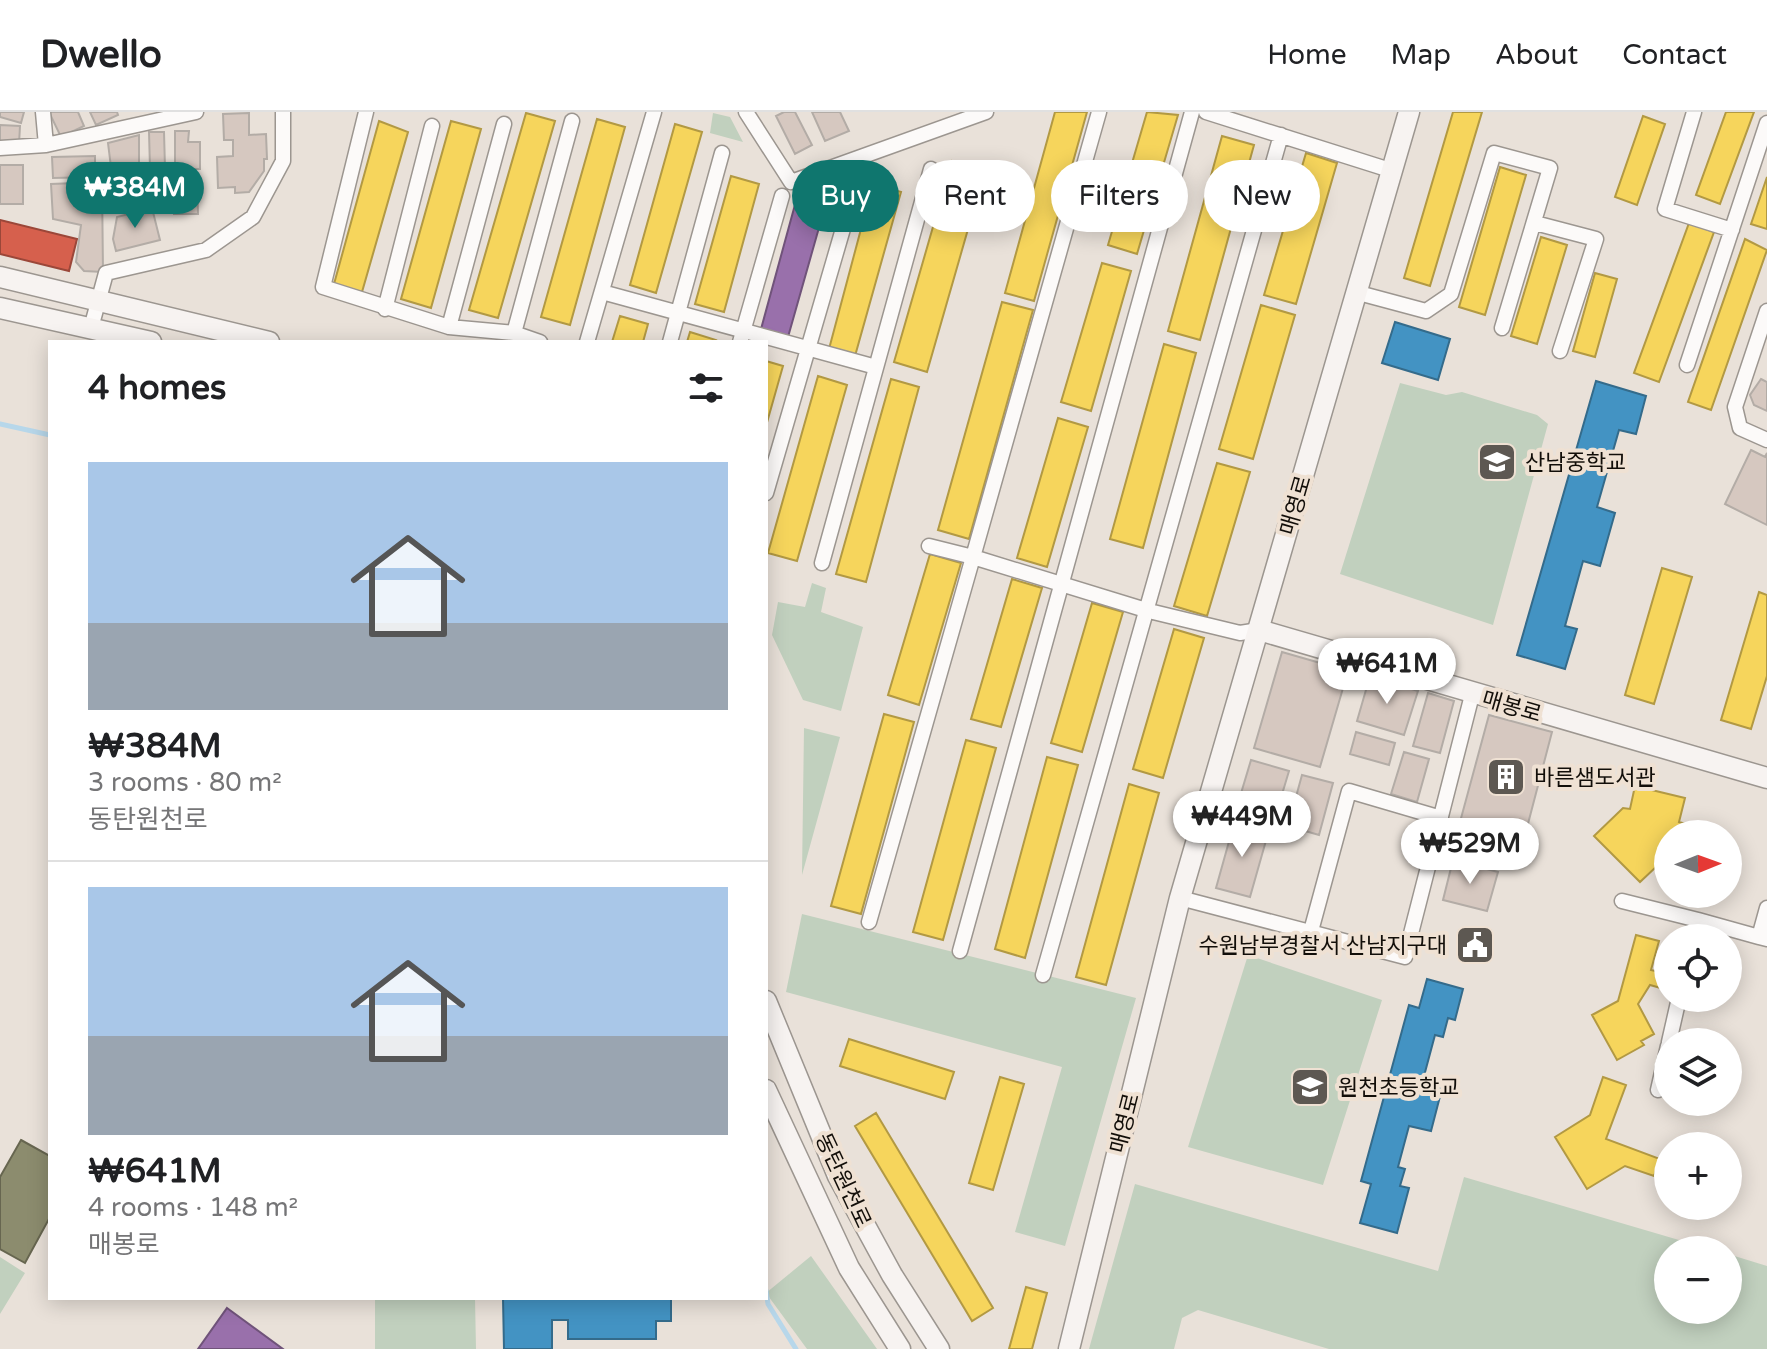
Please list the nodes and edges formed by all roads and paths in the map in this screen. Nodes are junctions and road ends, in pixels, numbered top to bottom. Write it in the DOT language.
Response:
graph roads {
  1 [pos="43,112"];
  2 [pos="196,112"];
  3 [pos="283,112"];
  4 [pos="366,112"];
  5 [pos="654,112"];
  6 [pos="746,112"];
  7 [pos="986,112"];
  8 [pos="1099,112"];
  9 [pos="1192,112"];
  10 [pos="1206,112"];
  11 [pos="1409,112"];
  12 [pos="1694,112"];
  13 [pos="572,121"];
  14 [pos="1767,123"];
  15 [pos="504,124"];
  16 [pos="432,126"];
  17 [pos="1281,135"];
  18 [pos="46,145"];
  19 [pos="0,148"];
  20 [pos="722,153"];
  21 [pos="1390,170"];
  22 [pos="782,196"];
  23 [pos="1535,223"];
  24 [pos="915,227"];
  25 [pos="1732,230"];
  26 [pos="842,232"];
  27 [pos="0,277"];
  28 [pos="602,292"];
  29 [pos="1355,292"];
  30 [pos="98,301"];
  31 [pos="0,308"];
  32 [pos="385,309"];
  33 [pos="1767,311"];
  34 [pos="677,314"];
  35 [pos="449,327"];
  36 [pos="91,328"];
  37 [pos="1502,328"];
  38 [pos="514,333"];
  39 [pos="1763,336"];
  40 [pos="742,337"];
  41 [pos="142,340"];
  42 [pos="261,340"];
  43 [pos="534,340"];
  44 [pos="588,340"];
  45 [pos="670,340"];
  46 [pos="768,343"];
  47 [pos="808,351"];
  48 [pos="1560,351"];
  49 [pos="1687,365"];
  50 [pos="876,367"];
  51 [pos="1767,440"];
  52 [pos="768,486"];
  53 [pos="929,546"];
  54 [pos="973,557"];
  55 [pos="822,563"];
  56 [pos="1059,584"];
  57 [pos="1149,611"];
  58 [pos="1259,630"];
  59 [pos="1472,695"];
  60 [pos="1767,778"];
  61 [pos="1441,818"];
  62 [pos="1180,898"];
  63 [pos="1622,901"];
  64 [pos="1767,908"];
  65 [pos="1698,920"];
  66 [pos="869,922"];
  67 [pos="1697,924"];
  68 [pos="1311,931"];
  69 [pos="1763,938"];
  70 [pos="960,951"];
  71 [pos="1043,975"];
  72 [pos="768,1006"];
  73 [pos="768,1094"];
  74 [pos="900,1349"];
  75 [pos="939,1349"];
  76 [pos="1069,1349"];
  1 -- 18 [label="street"];
  2 -- 18 [label="street"];
  3 -- 30 [label="street"];
  4 -- 32 [label="street"];
  5 -- 28 [label="street"];
  6 -- 7 [label="street"];
  8 -- 54 [label="street"];
  9 -- 56 [label="street"];
  10 -- 17 [label="street"];
  11 -- 21 [label="street, 매영로"];
  12 -- 25 [label="street"];
  13 -- 38 [label="street"];
  14 -- 25 [label="street"];
  15 -- 35 [label="street"];
  16 -- 32 [label="street"];
  17 -- 21 [label="street"];
  17 -- 57 [label="street"];
  18 -- 19 [label="street"];
  20 -- 34 [label="street"];
  21 -- 29 [label="street, 매영로"];
  22 -- 40 [label="street"];
  23 -- 29 [label="street"];
  23 -- 37 [label="street"];
  23 -- 48 [label="street"];
  24 -- 50 [label="street"];
  25 -- 49 [label="street"];
  26 -- 47 [label="street"];
  27 -- 30 [label="street"];
  28 -- 34 [label="street"];
  28 -- 44 [label="street"];
  29 -- 58 [label="street, 매영로"];
  30 -- 36 [label="street"];
  30 -- 42 [label="street"];
  31 -- 36 [label="street"];
  32 -- 35 [label="street"];
  33 -- 39 [label="street"];
  34 -- 40 [label="street"];
  34 -- 45 [label="street"];
  35 -- 38 [label="street"];
  36 -- 41 [label="street"];
  38 -- 43 [label="street"];
  39 -- 51 [label="street"];
  46 -- 47 [label="street"];
  47 -- 50 [label="street"];
  47 -- 52 [label="street"];
  50 -- 55 [label="street"];
  53 -- 54 [label="street"];
  54 -- 56 [label="street"];
  54 -- 66 [label="street"];
  56 -- 57 [label="street"];
  56 -- 70 [label="street"];
  57 -- 58 [label="street"];
  57 -- 71 [label="street"];
  58 -- 59 [label="street, 매봉로"];
  58 -- 62 [label="street, 매영로"];
  59 -- 60 [label="street, 매봉로"];
  59 -- 61 [label="street"];
  61 -- 68 [label="street"];
  61 -- 68 [label="street"];
  62 -- 68 [label="street"];
  62 -- 76 [label="street, 매영로"];
  63 -- 65 [label="street"];
  64 -- 69 [label="street"];
  65 -- 67 [label="street"];
  65 -- 69 [label="street"];
  72 -- 75 [label="street, 동탄원천로"];
  73 -- 74 [label="street, 동탄원천로"];
}
